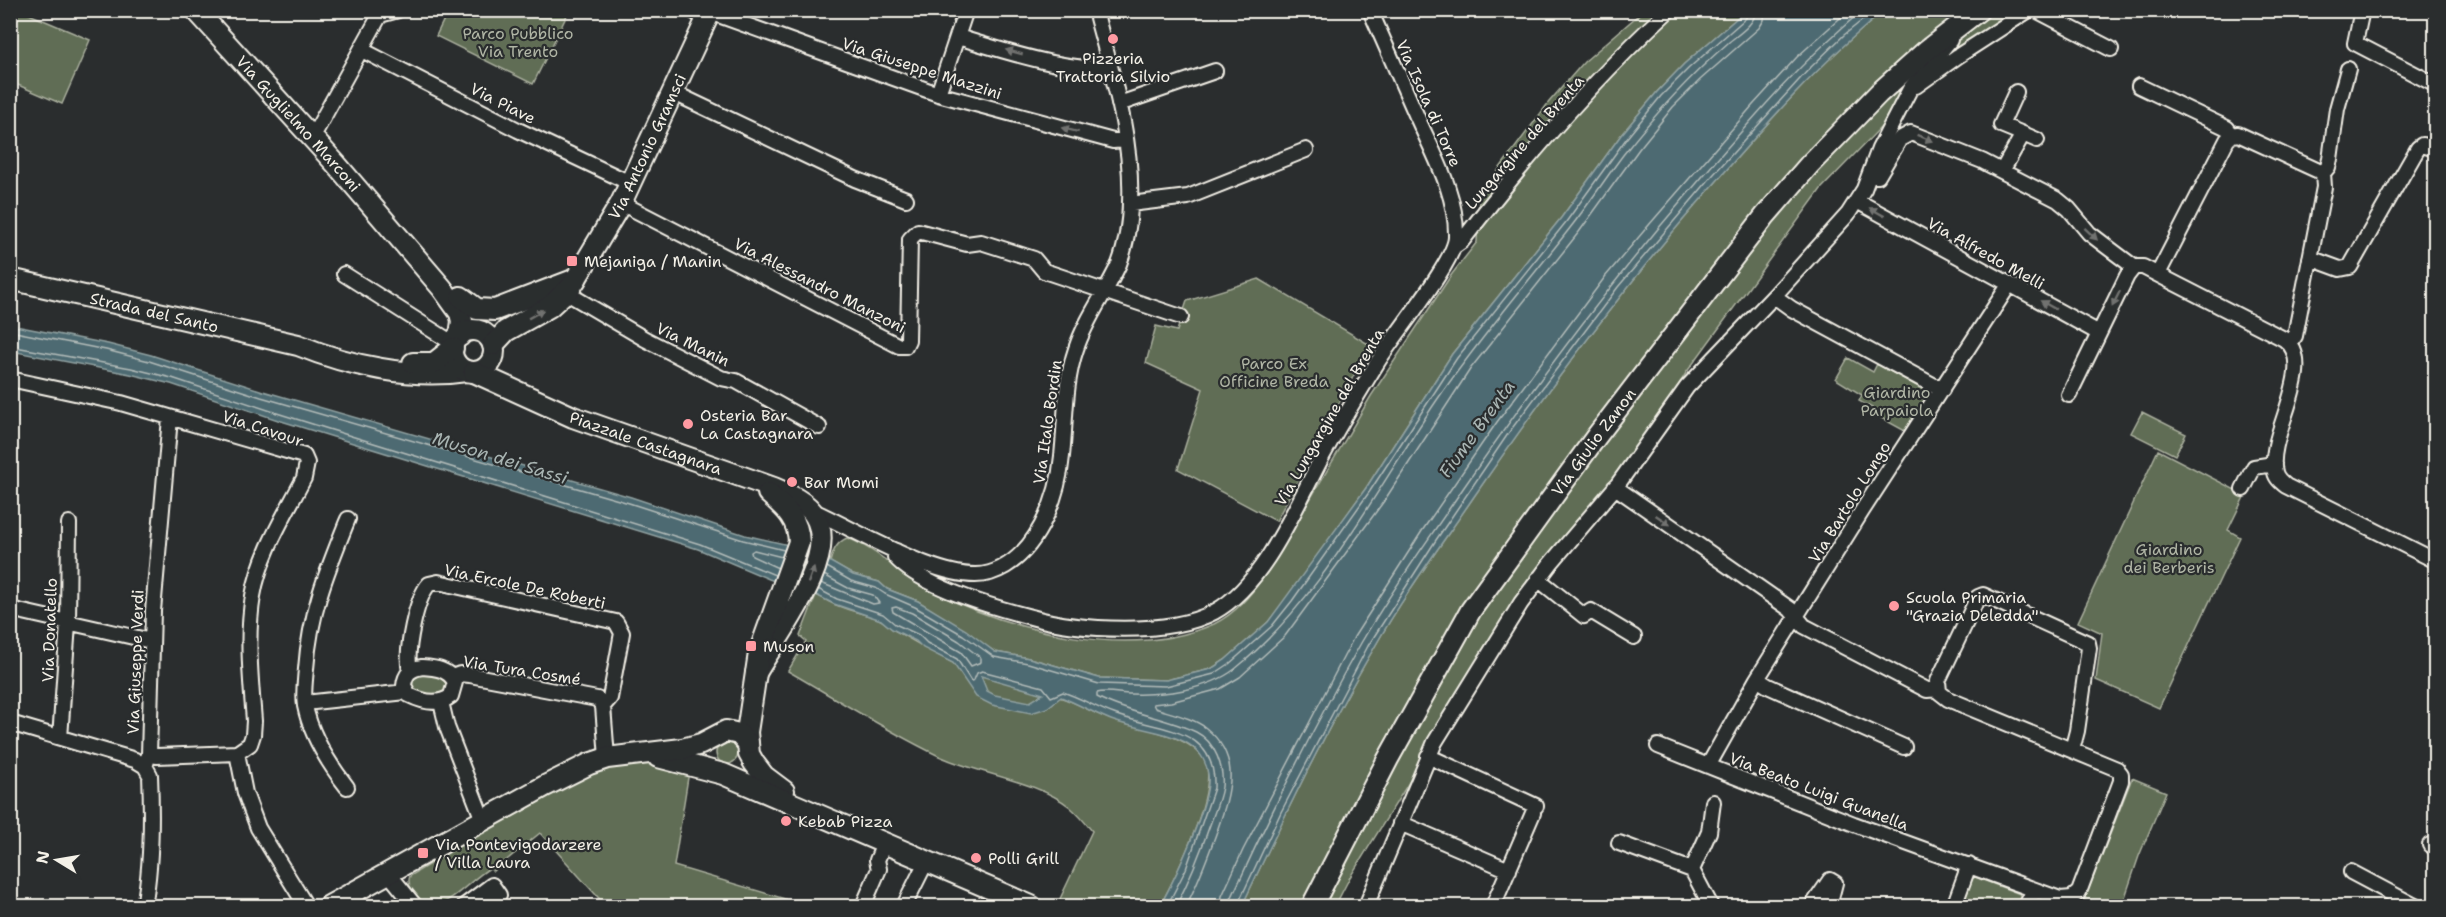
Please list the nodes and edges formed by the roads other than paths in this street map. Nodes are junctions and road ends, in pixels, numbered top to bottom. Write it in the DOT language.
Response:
graph roads {
  1 [pos="196,10"];
  2 [pos="398,10"];
  3 [pos="966,10"];
  4 [pos="1095,10"];
  5 [pos="1370,10"];
  6 [pos="1669,10"];
  7 [pos="1979,10"];
  8 [pos="2029,10"];
  9 [pos="2036,10"];
  10 [pos="2362,10"];
  11 [pos="375,13"];
  12 [pos="704,13"];
  13 [pos="1951,32"];
  14 [pos="958,37"];
  15 [pos="2111,49"];
  16 [pos="362,50"];
  17 [pos="1108,66"];
  18 [pos="2348,69"];
  19 [pos="1215,71"];
  20 [pos="2436,85"];
  21 [pos="2139,86"];
  22 [pos="1910,88"];
  23 [pos="672,92"];
  24 [pos="2016,92"];
  25 [pos="938,94"];
  26 [pos="1119,104"];
  27 [pos="2022,134"];
  28 [pos="2232,135"];
  29 [pos="312,138"];
  30 [pos="1126,140"];
  31 [pos="2037,140"];
  32 [pos="2436,149"];
  33 [pos="1306,150"];
  34 [pos="2002,171"];
  35 [pos="2323,173"];
  36 [pos="1870,176"];
  37 [pos="630,183"];
  38 [pos="906,199"];
  39 [pos="1857,201"];
  40 [pos="621,203"];
  41 [pos="1130,204"];
  42 [pos="400,237"];
  43 [pos="1455,246"];
  44 [pos="2310,258"];
  45 [pos="2134,267"];
  46 [pos="345,274"];
  47 [pos="2158,274"];
  48 [pos="10,279"];
  49 [pos="2009,285"];
  50 [pos="566,286"];
  51 [pos="1103,291"];
  52 [pos="534,295"];
  53 [pos="1774,296"];
  54 [pos="461,297"];
  55 [pos="1416,305"];
  56 [pos="1180,316"];
  57 [pos="2099,333"];
  58 [pos="487,342"];
  59 [pos="456,343"];
  60 [pos="2290,343"];
  61 [pos="298,345"];
  62 [pos="470,371"];
  63 [pos="10,379"];
  64 [pos="1942,390"];
  65 [pos="2069,395"];
  66 [pos="531,399"];
  67 [pos="170,418"];
  68 [pos="819,427"];
  69 [pos="2274,464"];
  70 [pos="760,484"];
  71 [pos="1615,487"];
  72 [pos="2243,489"];
  73 [pos="810,509"];
  74 [pos="348,519"];
  75 [pos="838,522"];
  76 [pos="69,523"];
  77 [pos="821,542"];
  78 [pos="896,551"];
  79 [pos="2436,561"];
  80 [pos="1538,579"];
  81 [pos="10,609"];
  82 [pos="1797,617"];
  83 [pos="68,624"];
  84 [pos="1634,637"];
  85 [pos="151,641"];
  86 [pos="769,652"];
  87 [pos="410,671"];
  88 [pos="756,673"];
  89 [pos="452,677"];
  90 [pos="1757,679"];
  91 [pos="1938,689"];
  92 [pos="406,692"];
  93 [pos="751,697"];
  94 [pos="441,702"];
  95 [pos="305,703"];
  96 [pos="603,706"];
  97 [pos="10,723"];
  98 [pos="719,734"];
  99 [pos="60,738"];
  100 [pos="1658,746"];
  101 [pos="1904,747"];
  102 [pos="748,749"];
  103 [pos="2073,750"];
  104 [pos="237,753"];
  105 [pos="644,754"];
  106 [pos="157,756"];
  107 [pos="1428,756"];
  108 [pos="607,758"];
  109 [pos="1708,765"];
  110 [pos="146,766"];
  111 [pos="720,772"];
  112 [pos="347,788"];
  113 [pos="784,791"];
  114 [pos="1713,802"];
  115 [pos="797,805"];
  116 [pos="483,820"];
  117 [pos="1400,824"];
  118 [pos="1619,843"];
  119 [pos="884,844"];
  120 [pos="926,862"];
  121 [pos="1969,865"];
  122 [pos="1509,870"];
  123 [pos="1692,870"];
  124 [pos="2351,872"];
  125 [pos="381,877"];
  126 [pos="2034,890"];
  127 [pos="144,906"];
  128 [pos="306,906"];
  129 [pos="329,906"];
  130 [pos="415,906"];
  131 [pos="465,906"];
  132 [pos="485,906"];
  133 [pos="863,906"];
  134 [pos="904,906"];
  135 [pos="1031,906"];
  136 [pos="1312,906"];
  137 [pos="1366,906"];
  138 [pos="1493,906"];
  139 [pos="1711,906"];
  140 [pos="1812,906"];
  141 [pos="1829,906"];
  142 [pos="1954,906"];
  143 [pos="2026,906"];
  144 [pos="2415,906"];
  1 -- 29 [label="main road, Via Guglielmo Marconi"];
  2 -- 11 [label="street"];
  3 -- 14 [label="street"];
  4 -- 17 [label="street, Via Italo Bordin"];
  5 -- 43 [label="street, Via Isola di Torre"];
  6 -- 43 [label="street, Lungargine del Brenta"];
  7 -- 13 [label="main road, Via Giulio Zanon"];
  8 -- 22 [label="street, Via Giulio Zanon"];
  9 -- 15 [label="street"];
  10 -- 20 [label="street"];
  11 -- 16 [label="street"];
  12 -- 23 [label="main road, Via Antonio Gramsci"];
  12 -- 25 [label="street, Via Giuseppe Mazzini"];
  13 -- 22 [label="street, Via Giulio Zanon"];
  13 -- 136 [label="main road, Via Giulio Zanon"];
  17 -- 14 [label="street, one-way"];
  14 -- 25 [label="street"];
  16 -- 29 [label="street"];
  16 -- 37 [label="street, Via Piave"];
  17 -- 26 [label="street, Via Italo Bordin"];
  18 -- 35 [label="street"];
  19 -- 26 [label="street"];
  21 -- 28 [label="street"];
  22 -- 36 [label="street, Via Giulio Zanon"];
  23 -- 37 [label="main road, Via Antonio Gramsci"];
  23 -- 38 [label="street"];
  24 -- 27 [label="street"];
  30 -- 25 [label="street, Via Giuseppe Mazzini, one-way"];
  26 -- 30 [label="street, Via Italo Bordin"];
  27 -- 31 [label="street"];
  27 -- 34 [label="street"];
  28 -- 35 [label="street"];
  28 -- 47 [label="street"];
  29 -- 42 [label="main road, Via Guglielmo Marconi"];
  30 -- 41 [label="street, Via Italo Bordin"];
  32 -- 44 [label="street"];
  33 -- 41 [label="street"];
  36 -- 34 [label="street, one-way"];
  34 -- 45 [label="street, one-way"];
  35 -- 44 [label="street"];
  36 -- 39 [label="street, Via Giulio Zanon"];
  37 -- 40 [label="main road, Via Antonio Gramsci"];
  49 -- 39 [label="street, Via Alfredo Melli, one-way"];
  39 -- 53 [label="street, Via Giulio Zanon"];
  40 -- 50 [label="main road, Via Antonio Gramsci"];
  40 -- 51 [label="street, Via Alessandro Manzoni"];
  41 -- 51 [label="street, Via Italo Bordin"];
  42 -- 54 [label="main road, Via Guglielmo Marconi"];
  42 -- 59 [label="main road, Via Guglielmo Marconi"];
  43 -- 55 [label="street, Lungargine del Brenta"];
  44 -- 60 [label="street"];
  45 -- 47 [label="street"];
  45 -- 57 [label="street, one-way"];
  46 -- 59 [label="street"];
  47 -- 60 [label="street"];
  48 -- 61 [label="main road, Strada del Santo"];
  57 -- 49 [label="street, Via Alfredo Melli, one-way"];
  49 -- 64 [label="street, Via Bartolo Longo"];
  50 -- 52 [label="main road"];
  58 -- 50 [label="main road, Via Antonio Gramsci, one-way"];
  50 -- 68 [label="street, Via Manin"];
  51 -- 56 [label="street, Via Alessandro Manzoni"];
  51 -- 78 [label="street, Via Italo Bordin"];
  52 -- 54 [label="main road"];
  52 -- 58 [label="main road"];
  53 -- 64 [label="street"];
  53 -- 71 [label="street, Via Giulio Zanon"];
  54 -- 58 [label="main road, Via Guglielmo Marconi"];
  55 -- 78 [label="street, Via Lungargine del Brenta"];
  57 -- 65 [label="street"];
  58 -- 59 [label="main road"];
  58 -- 62 [label="main road"];
  58 -- 66 [label="main road, Piazzale Castagnara"];
  59 -- 61 [label="main road, Strada del Santo"];
  59 -- 62 [label="main road"];
  60 -- 69 [label="street"];
  61 -- 62 [label="main road, Strada del Santo"];
  62 -- 66 [label="main road, Piazzale Castagnara"];
  63 -- 67 [label="street, Via Cavour"];
  64 -- 82 [label="street, Via Bartolo Longo"];
  66 -- 70 [label="main road, Piazzale Castagnara"];
  67 -- 85 [label="street, Via Giuseppe Verdi"];
  67 -- 104 [label="street, Via Cavour"];
  69 -- 72 [label="street"];
  69 -- 79 [label="street"];
  70 -- 73 [label="main road, Piazzale Castagnara"];
  70 -- 88 [label="main road, Piazzale Castagnara"];
  71 -- 80 [label="street, Via Giulio Zanon"];
  71 -- 82 [label="street, one-way"];
  73 -- 75 [label="street, Via Italo Bordin"];
  73 -- 77 [label="main road"];
  74 -- 95 [label="street"];
  75 -- 77 [label="street"];
  75 -- 78 [label="street, Via Italo Bordin"];
  76 -- 83 [label="street, Via Donatello"];
  86 -- 77 [label="main road, one-way"];
  80 -- 84 [label="street"];
  80 -- 107 [label="street, Via Giulio Zanon"];
  81 -- 83 [label="street"];
  82 -- 90 [label="street, Via Bartolo Longo"];
  82 -- 91 [label="street"];
  83 -- 85 [label="street"];
  83 -- 99 [label="street, Via Donatello"];
  85 -- 110 [label="street, Via Giuseppe Verdi"];
  86 -- 88 [label="main road"];
  86 -- 113 [label="main road"];
  87 -- 89 [label="street"];
  87 -- 92 [label="street"];
  87 -- 96 [label="street, Via Ercole De Roberti"];
  88 -- 93 [label="main road"];
  89 -- 94 [label="street"];
  89 -- 96 [label="street, Via Tura Cosmé"];
  90 -- 101 [label="street"];
  90 -- 109 [label="street, Via Bartolo Longo"];
  91 -- 103 [label="street"];
  91 -- 103 [label="street"];
  92 -- 94 [label="street"];
  92 -- 95 [label="street"];
  93 -- 98 [label="main road"];
  93 -- 102 [label="main road"];
  94 -- 116 [label="street"];
  95 -- 112 [label="street"];
  96 -- 108 [label="street"];
  97 -- 99 [label="street"];
  98 -- 102 [label="main road"];
  98 -- 105 [label="main road"];
  98 -- 111 [label="main road"];
  99 -- 110 [label="street"];
  100 -- 109 [label="street, Via Beato Luigi Guanella"];
  102 -- 111 [label="main road"];
  102 -- 113 [label="main road"];
  103 -- 126 [label="street, Via Beato Luigi Guanella"];
  104 -- 106 [label="street"];
  104 -- 128 [label="street"];
  105 -- 108 [label="main road"];
  105 -- 111 [label="main road"];
  107 -- 117 [label="street, Via Giulio Zanon"];
  107 -- 122 [label="street"];
  108 -- 116 [label="main road"];
  109 -- 121 [label="street, Via Beato Luigi Guanella"];
  110 -- 127 [label="street, Via Giuseppe Verdi"];
  111 -- 115 [label="main road"];
  113 -- 115 [label="main road"];
  114 -- 123 [label="street"];
  115 -- 119 [label="main road"];
  116 -- 125 [label="main road"];
  117 -- 122 [label="street"];
  117 -- 137 [label="street, Via Giulio Zanon"];
  118 -- 123 [label="street"];
  119 -- 120 [label="main road"];
  119 -- 133 [label="street"];
  120 -- 134 [label="street"];
  120 -- 135 [label="main road"];
  121 -- 126 [label="street, Via Beato Luigi Guanella"];
  121 -- 142 [label="street"];
  122 -- 138 [label="street"];
  123 -- 139 [label="street"];
  124 -- 144 [label="street"];
  125 -- 129 [label="main road"];
  125 -- 130 [label="street"];
  126 -- 143 [label="street"];
  131 -- 132 [label="street"];
  140 -- 141 [label="street"];
}
